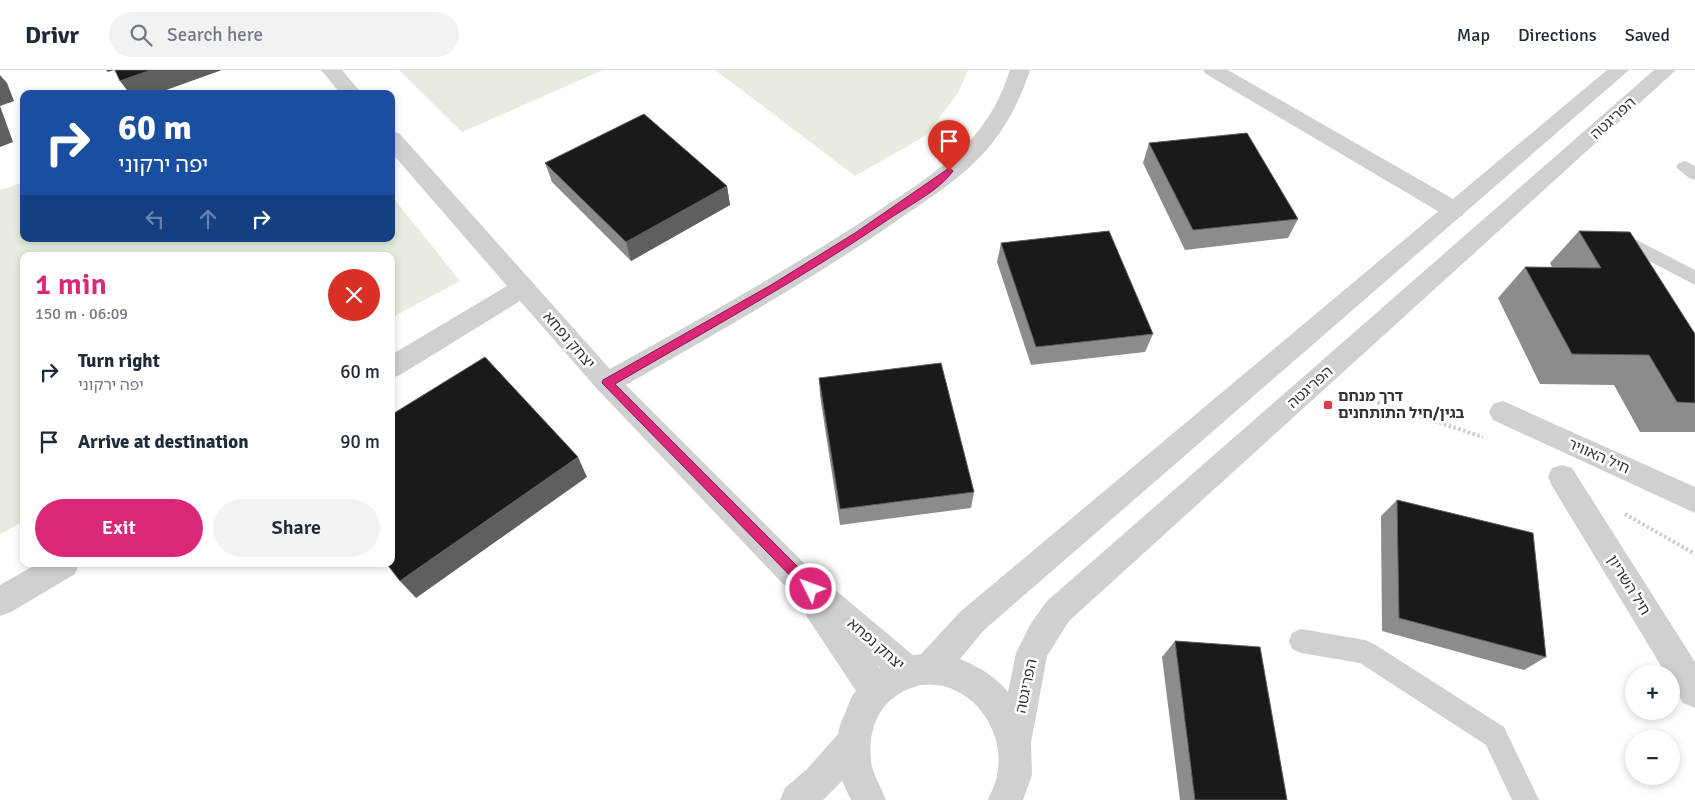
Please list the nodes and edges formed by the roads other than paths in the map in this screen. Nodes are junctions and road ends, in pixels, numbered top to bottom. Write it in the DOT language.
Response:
graph roads {
  1 [pos="331,70"];
  2 [pos="1020,70"];
  3 [pos="1213,70"];
  4 [pos="1618,70"];
  5 [pos="1666,70"];
  6 [pos="348,90"];
  7 [pos="395,142"];
  8 [pos="1454,210"];
  9 [pos="1625,240"];
  10 [pos="1695,278"];
  11 [pos="524,287"];
  12 [pos="395,366"];
  13 [pos="607,383"];
  14 [pos="1503,412"];
  15 [pos="1562,477"];
  16 [pos="1695,500"];
  17 [pos="59,567"];
  18 [pos="797,577"];
  19 [pos="0,602"];
  20 [pos="1301,641"];
  21 [pos="918,671"];
  22 [pos="876,692"];
  23 [pos="1695,692"];
  24 [pos="852,744"];
  25 [pos="1016,755"];
  26 [pos="797,800"];
  27 [pos="869,800"];
  28 [pos="1005,800"];
  29 [pos="1026,800"];
  30 [pos="1526,800"];
  1 -- 6 [label="street"];
  2 -- 13 [label="street"];
  3 -- 8 [label="street"];
  4 -- 8 [label="street"];
  5 -- 25 [label="street, הפריגטה"];
  7 -- 11 [label="street, יצחק נפחא"];
  8 -- 21 [label="street"];
  9 -- 10 [label="lane"];
  11 -- 12 [label="street"];
  11 -- 13 [label="street, יצחק נפחא"];
  13 -- 18 [label="street, יצחק נפחא"];
  14 -- 16 [label="street, חיל האוויר"];
  15 -- 23 [label="street, חיל השריון"];
  17 -- 19 [label="street"];
  18 -- 21 [label="street, יצחק נפחא"];
  18 -- 22 [label="street, יצחק נפחא"];
  20 -- 30 [label="lane"];
  21 -- 22 [label="street"];
  21 -- 25 [label="street"];
  22 -- 24 [label="street"];
  24 -- 26 [label="street"];
  24 -- 27 [label="street"];
  25 -- 28 [label="street, הפריגטה"];
  25 -- 29 [label="street"];
}
